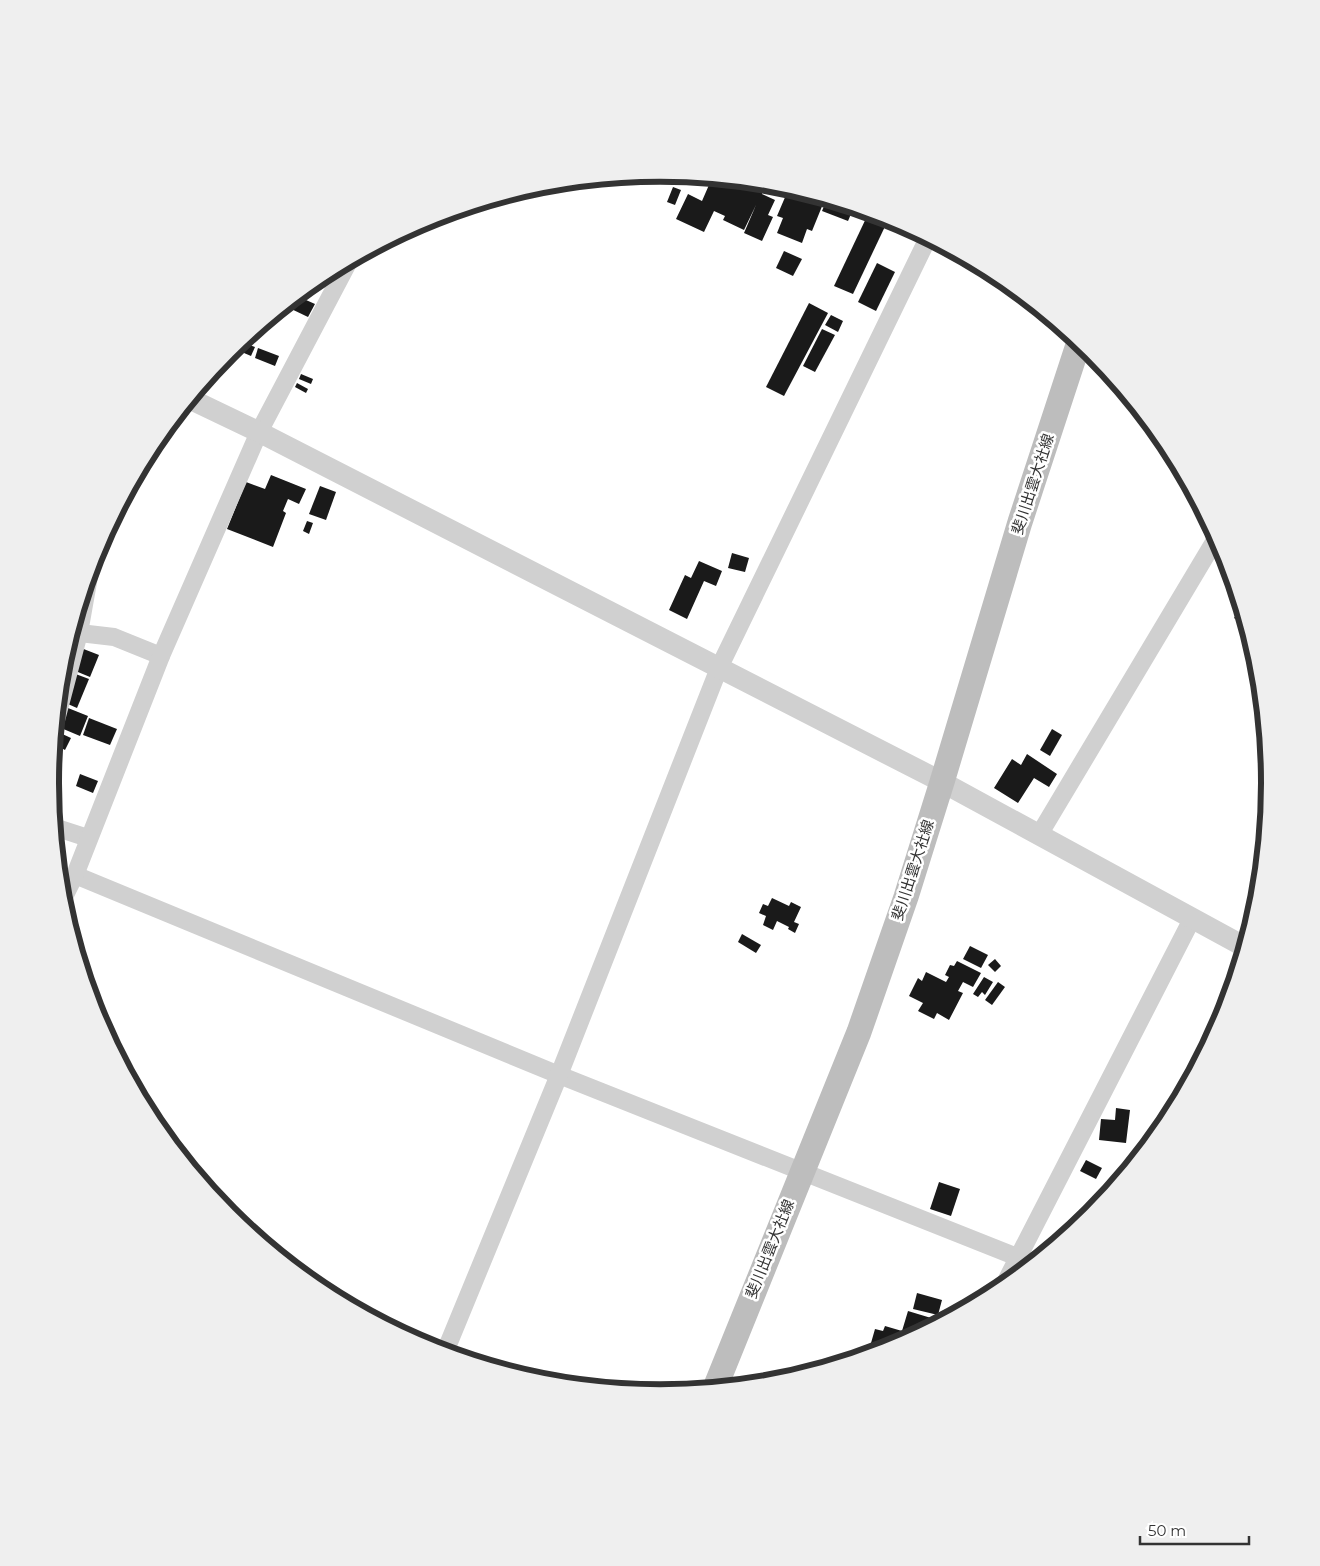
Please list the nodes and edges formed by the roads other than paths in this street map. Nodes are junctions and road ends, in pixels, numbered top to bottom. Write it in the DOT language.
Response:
graph roads {
  1 [pos="925,244"];
  2 [pos="345,271"];
  3 [pos="1076,350"];
  4 [pos="196,402"];
  5 [pos="259,432"];
  6 [pos="1212,546"];
  7 [pos="78,632"];
  8 [pos="161,656"];
  9 [pos="719,668"];
  10 [pos="942,782"];
  11 [pos="61,828"];
  12 [pos="1039,835"];
  13 [pos="88,838"];
  14 [pos="75,875"];
  15 [pos="68,888"];
  16 [pos="1192,919"];
  17 [pos="1239,944"];
  18 [pos="559,1075"];
  19 [pos="802,1171"];
  20 [pos="1024,1260"];
  21 [pos="448,1345"];
  22 [pos="718,1381"];
  1 -- 9 [label="street"];
  2 -- 5 [label="street"];
  3 -- 10 [label="main road, 斐川出雲大社線"];
  4 -- 5 [label="street"];
  5 -- 8 [label="street"];
  5 -- 9 [label="street"];
  6 -- 12 [label="street"];
  7 -- 8 [label="street"];
  8 -- 13 [label="street"];
  9 -- 10 [label="street"];
  9 -- 18 [label="street"];
  10 -- 12 [label="street"];
  10 -- 19 [label="main road, 斐川出雲大社線"];
  11 -- 13 [label="street"];
  12 -- 16 [label="street"];
  13 -- 14 [label="street"];
  14 -- 15 [label="street"];
  14 -- 18 [label="street"];
  16 -- 17 [label="street"];
  16 -- 20 [label="street"];
  18 -- 19 [label="street"];
  18 -- 21 [label="street"];
  19 -- 20 [label="street"];
  19 -- 22 [label="main road, 斐川出雲大社線"];
}
